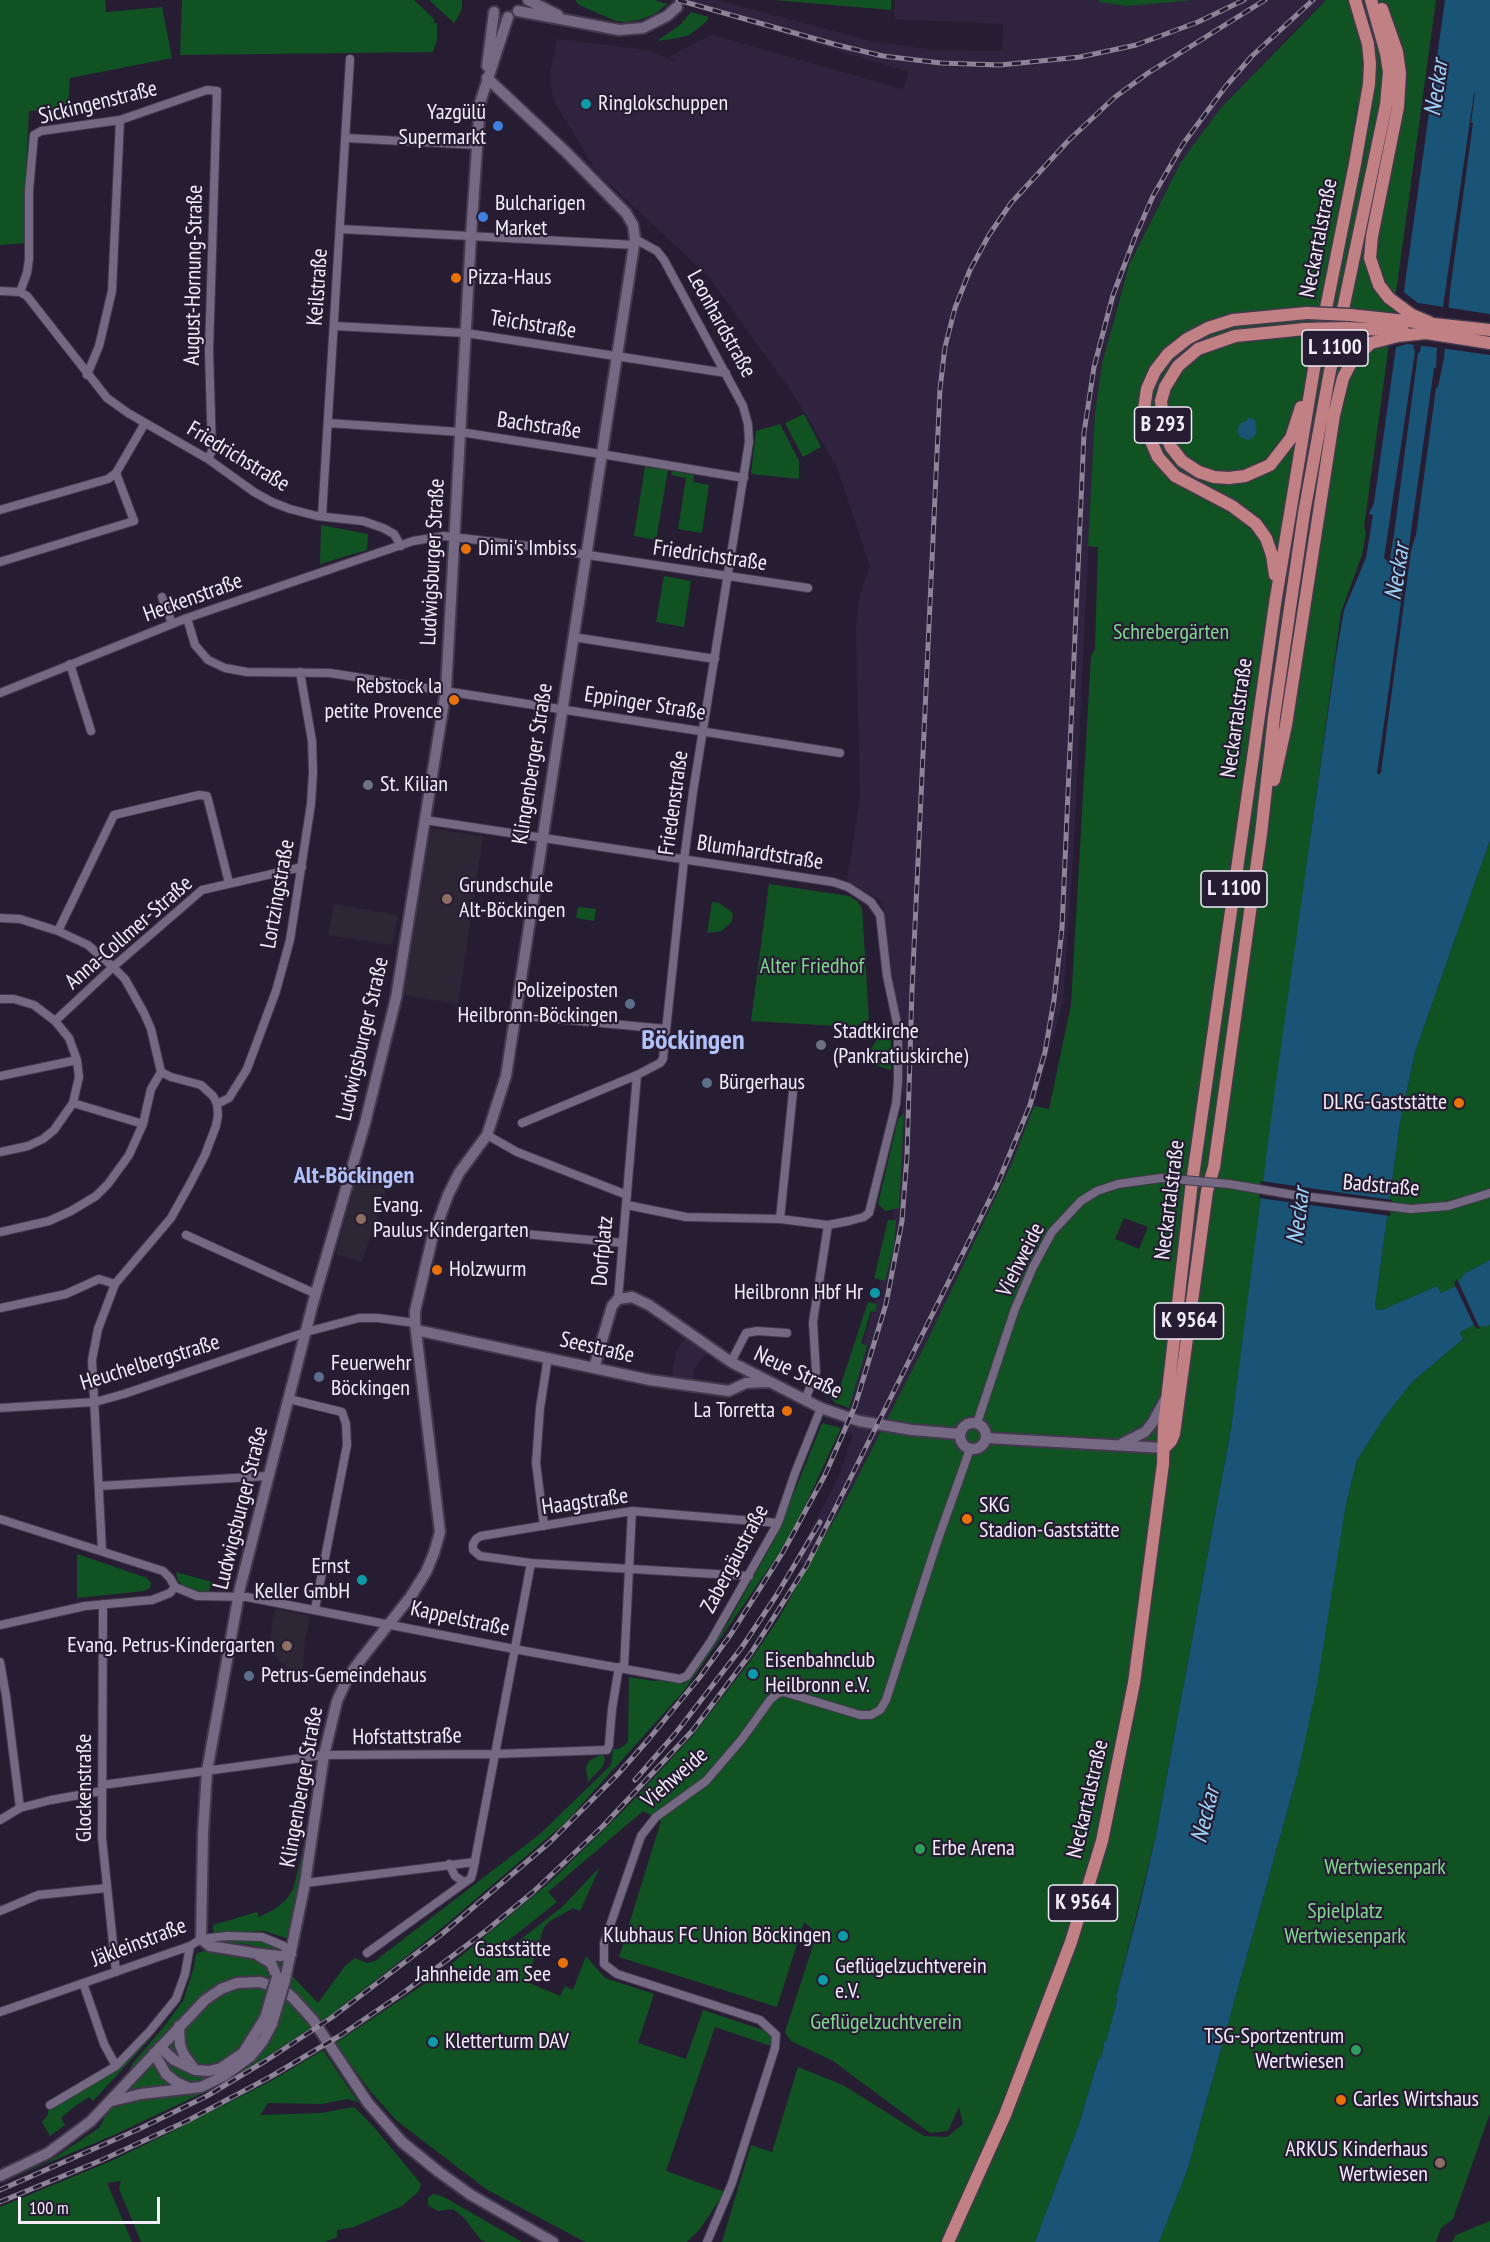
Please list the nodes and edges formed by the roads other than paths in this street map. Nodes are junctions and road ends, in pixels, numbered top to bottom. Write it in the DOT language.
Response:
graph roads {
  1 [pos="490,0"];
  2 [pos="528,0"];
  3 [pos="1355,0"];
  4 [pos="1371,0"];
  5 [pos="1378,0"];
  6 [pos="677,7"];
  7 [pos="516,9"];
  8 [pos="494,12"];
  9 [pos="563,18"];
  10 [pos="350,59"];
  11 [pos="487,78"];
  12 [pos="217,91"];
  13 [pos="120,120"];
  14 [pos="346,138"];
  15 [pos="477,145"];
  16 [pos="340,229"];
  17 [pos="471,236"];
  18 [pos="635,242"];
  19 [pos="0,291"];
  20 [pos="20,292"];
  21 [pos="334,326"];
  22 [pos="1428,327"];
  23 [pos="1388,328"];
  24 [pos="1490,330"];
  25 [pos="466,333"];
  26 [pos="1490,343"];
  27 [pos="616,356"];
  28 [pos="1315,363"];
  29 [pos="726,374"];
  30 [pos="87,375"];
  31 [pos="146,423"];
  32 [pos="328,423"];
  33 [pos="460,432"];
  34 [pos="749,442"];
  35 [pos="601,454"];
  36 [pos="208,459"];
  37 [pos="116,473"];
  38 [pos="744,478"];
  39 [pos="0,510"];
  40 [pos="322,516"];
  41 [pos="454,537"];
  42 [pos="401,546"];
  43 [pos="586,555"];
  44 [pos="0,562"];
  45 [pos="727,577"];
  46 [pos="808,588"];
  47 [pos="162,597"];
  48 [pos="1275,604"];
  49 [pos="188,618"];
  50 [pos="172,623"];
  51 [pos="573,638"];
  52 [pos="715,659"];
  53 [pos="70,664"];
  54 [pos="300,672"];
  55 [pos="446,690"];
  56 [pos="0,693"];
  57 [pos="562,709"];
  58 [pos="91,731"];
  59 [pos="702,732"];
  60 [pos="840,753"];
  61 [pos="425,820"];
  62 [pos="1261,834"];
  63 [pos="542,837"];
  64 [pos="684,860"];
  65 [pos="302,867"];
  66 [pos="229,883"];
  67 [pos="0,918"];
  68 [pos="58,931"];
  69 [pos="113,967"];
  70 [pos="0,999"];
  71 [pos="515,1015"];
  72 [pos="56,1021"];
  73 [pos="666,1029"];
  74 [pos="77,1060"];
  75 [pos="161,1072"];
  76 [pos="636,1075"];
  77 [pos="0,1076"];
  78 [pos="794,1082"];
  79 [pos="73,1103"];
  80 [pos="217,1104"];
  81 [pos="522,1123"];
  82 [pos="143,1124"];
  83 [pos="487,1135"];
  84 [pos="0,1152"];
  85 [pos="1214,1167"];
  86 [pos="1161,1178"];
  87 [pos="1191,1190"];
  88 [pos="1490,1193"];
  89 [pos="627,1195"];
  90 [pos="627,1205"];
  91 [pos="780,1219"];
  92 [pos="828,1225"];
  93 [pos="0,1232"];
  94 [pos="514,1233"];
  95 [pos="186,1235"];
  96 [pos="623,1243"];
  97 [pos="115,1284"];
  98 [pos="316,1294"];
  99 [pos="618,1299"];
  100 [pos="639,1299"];
  101 [pos="0,1308"];
  102 [pos="415,1327"];
  103 [pos="306,1332"];
  104 [pos="787,1333"];
  105 [pos="548,1357"];
  106 [pos="730,1362"];
  107 [pos="594,1368"];
  108 [pos="769,1382"];
  109 [pos="1168,1392"];
  110 [pos="289,1399"];
  111 [pos="805,1400"];
  112 [pos="95,1402"];
  113 [pos="0,1408"];
  114 [pos="821,1408"];
  115 [pos="978,1423"];
  116 [pos="960,1434"];
  117 [pos="986,1438"];
  118 [pos="1118,1445"];
  119 [pos="1164,1448"];
  120 [pos="970,1449"];
  121 [pos="268,1476"];
  122 [pos="99,1486"];
  123 [pos="632,1511"];
  124 [pos="0,1519"];
  125 [pos="778,1523"];
  126 [pos="544,1526"];
  127 [pos="102,1550"];
  128 [pos="531,1563"];
  129 [pos="628,1569"];
  130 [pos="749,1576"];
  131 [pos="175,1587"];
  132 [pos="239,1595"];
  133 [pos="103,1604"];
  134 [pos="315,1609"];
  135 [pos="390,1623"];
  136 [pos="0,1624"];
  137 [pos="514,1649"];
  138 [pos="0,1662"];
  139 [pos="622,1668"];
  140 [pos="674,1678"];
  141 [pos="495,1754"];
  142 [pos="324,1755"];
  143 [pos="207,1771"];
  144 [pos="102,1788"];
  145 [pos="20,1808"];
  146 [pos="0,1820"];
  147 [pos="476,1862"];
  148 [pos="449,1864"];
  149 [pos="464,1882"];
  150 [pos="305,1883"];
  151 [pos="107,1888"];
  152 [pos="0,1911"];
  153 [pos="201,1939"];
  154 [pos="190,1946"];
  155 [pos="253,1953"];
  156 [pos="368,1953"];
  157 [pos="291,1954"];
  158 [pos="116,1972"];
  159 [pos="281,1978"];
  160 [pos="83,1983"];
  161 [pos="0,2012"];
  162 [pos="269,2021"];
  163 [pos="179,2026"];
  164 [pos="157,2050"];
  165 [pos="116,2066"];
  166 [pos="195,2070"];
  167 [pos="189,2088"];
  168 [pos="111,2101"];
  169 [pos="50,2105"];
  170 [pos="0,2176"];
  171 [pos="713,2227"];
  172 [pos="553,2242"];
  173 [pos="702,2242"];
  174 [pos="707,2242"];
  175 [pos="948,2242"];
  1 -- 8 [label="street"];
  2 -- 9 [label="street"];
  3 -- 28 [label="main road, Neckartalstraße / B 293"];
  4 -- 62 [label="main road, Neckartalstraße / L 1100"];
  5 -- 22 [label="main road"];
  6 -- 9 [label="street"];
  7 -- 8 [label="street"];
  7 -- 9 [label="street"];
  7 -- 11 [label="street, Ludwigsburger Straße"];
  8 -- 11 [label="street, Ludwigsburger Straße"];
  10 -- 14 [label="street, Keilstraße"];
  11 -- 15 [label="street, Ludwigsburger Straße"];
  11 -- 18 [label="street"];
  12 -- 13 [label="street, Sickingenstraße"];
  12 -- 36 [label="street, August-Hornung-Straße"];
  13 -- 20 [label="street, Sickingenstraße"];
  13 -- 30 [label="street"];
  14 -- 15 [label="street"];
  14 -- 16 [label="street, Keilstraße"];
  15 -- 17 [label="street, Ludwigsburger Straße"];
  16 -- 17 [label="street"];
  16 -- 21 [label="street, Keilstraße"];
  17 -- 18 [label="street"];
  17 -- 25 [label="street, Ludwigsburger Straße"];
  18 -- 27 [label="street, Klingenberger Straße"];
  18 -- 29 [label="street, Leonhardstraße"];
  19 -- 20 [label="street"];
  20 -- 30 [label="street, Friedrichstraße"];
  21 -- 25 [label="street, Teichstraße"];
  21 -- 32 [label="street, Keilstraße"];
  22 -- 23 [label="main road, Neckartalstraße"];
  22 -- 23 [label="main road"];
  22 -- 24 [label="main road"];
  22 -- 26 [label="main road"];
  23 -- 28 [label="main road, B 293, bridge"];
  23 -- 48 [label="main road, bridge"];
  23 -- 62 [label="main road, Neckartalstraße"];
  25 -- 27 [label="street, Teichstraße"];
  25 -- 33 [label="street, Ludwigsburger Straße"];
  27 -- 29 [label="street, Teichstraße"];
  27 -- 35 [label="street, Klingenberger Straße"];
  28 -- 48 [label="main road, Neckartalstraße / L 1100"];
  29 -- 34 [label="street, Leonhardstraße"];
  30 -- 31 [label="street, Friedrichstraße"];
  31 -- 36 [label="street, Friedrichstraße"];
  31 -- 37 [label="street"];
  32 -- 33 [label="street, Bachstraße"];
  32 -- 40 [label="street, Keilstraße"];
  33 -- 35 [label="street, Bachstraße"];
  33 -- 41 [label="street, Ludwigsburger Straße"];
  34 -- 38 [label="street, Friedenstraße"];
  35 -- 38 [label="street, Bachstraße"];
  35 -- 43 [label="street, Klingenberger Straße"];
  36 -- 40 [label="street, Friedrichstraße"];
  37 -- 39 [label="street"];
  37 -- 44 [label="street"];
  38 -- 45 [label="street, Friedenstraße"];
  40 -- 42 [label="street, Friedrichstraße"];
  41 -- 42 [label="street, Friedrichstraße"];
  41 -- 43 [label="street, Friedrichstraße"];
  41 -- 55 [label="street, Ludwigsburger Straße"];
  42 -- 49 [label="street, Heckenstraße"];
  43 -- 45 [label="street, Friedrichstraße"];
  43 -- 51 [label="street, Klingenberger Straße"];
  45 -- 46 [label="street, Friedrichstraße"];
  45 -- 52 [label="street, Friedenstraße"];
  47 -- 50 [label="street"];
  48 -- 87 [label="main road, Neckartalstraße / L 1100"];
  49 -- 50 [label="street, Heckenstraße"];
  49 -- 54 [label="street, Eppinger Straße"];
  50 -- 53 [label="street, Heckenstraße"];
  51 -- 52 [label="street"];
  51 -- 57 [label="street, Klingenberger Straße"];
  52 -- 59 [label="street, Friedenstraße"];
  53 -- 56 [label="street, Heckenstraße"];
  53 -- 58 [label="street"];
  54 -- 55 [label="street, Eppinger Straße"];
  54 -- 65 [label="street, Lortzingstraße"];
  55 -- 57 [label="street, Eppinger Straße"];
  55 -- 61 [label="street, Ludwigsburger Straße"];
  57 -- 59 [label="street, Eppinger Straße"];
  57 -- 63 [label="street, Klingenberger Straße"];
  59 -- 60 [label="street, Eppinger Straße"];
  59 -- 64 [label="street, Friedenstraße"];
  61 -- 63 [label="street, Blumhardtstraße"];
  61 -- 98 [label="street, Ludwigsburger Straße"];
  62 -- 85 [label="main road, Neckartalstraße / L 1100"];
  63 -- 64 [label="street, Blumhardtstraße"];
  63 -- 71 [label="street, Klingenberger Straße"];
  64 -- 73 [label="street, Friedenstraße"];
  64 -- 92 [label="street, Blumhardtstraße"];
  65 -- 66 [label="street, Anna-Collmer-Straße"];
  65 -- 80 [label="street, Lortzingstraße"];
  66 -- 68 [label="street"];
  66 -- 69 [label="street, Anna-Collmer-Straße"];
  67 -- 68 [label="street"];
  68 -- 69 [label="street"];
  69 -- 72 [label="street, Anna-Collmer-Straße"];
  69 -- 75 [label="street"];
  70 -- 72 [label="street"];
  71 -- 73 [label="street"];
  71 -- 83 [label="street, Klingenberger Straße"];
  72 -- 74 [label="street"];
  73 -- 76 [label="street, Friedenstraße"];
  74 -- 77 [label="street"];
  74 -- 79 [label="street"];
  75 -- 80 [label="street"];
  75 -- 82 [label="street"];
  76 -- 81 [label="street"];
  76 -- 89 [label="street, Dorfplatz"];
  78 -- 91 [label="street"];
  79 -- 82 [label="street"];
  79 -- 84 [label="street"];
  80 -- 97 [label="street"];
  82 -- 93 [label="street"];
  83 -- 89 [label="street"];
  83 -- 102 [label="street, Klingenberger Straße"];
  85 -- 119 [label="main road, Neckartalstraße / K 9564"];
  86 -- 88 [label="street, Badstraße, bridge"];
  86 -- 115 [label="street, Viehweide"];
  87 -- 109 [label="main road, Neckartalstraße / K 9564"];
  89 -- 90 [label="street, Dorfplatz"];
  90 -- 91 [label="street"];
  90 -- 96 [label="street, Dorfplatz"];
  91 -- 92 [label="street"];
  92 -- 111 [label="street"];
  94 -- 96 [label="street"];
  95 -- 98 [label="street"];
  96 -- 99 [label="street, Dorfplatz"];
  97 -- 101 [label="street"];
  97 -- 112 [label="street"];
  98 -- 103 [label="street, Ludwigsburger Straße"];
  99 -- 100 [label="street, Dorfplatz"];
  99 -- 107 [label="street, Dorfplatz"];
  100 -- 106 [label="street, Neue Straße"];
  102 -- 103 [label="street, Heuchelbergstraße"];
  102 -- 105 [label="street, Seestraße"];
  102 -- 135 [label="street, Klingenberger Straße"];
  103 -- 110 [label="street, Ludwigsburger Straße"];
  103 -- 112 [label="street, Heuchelbergstraße"];
  104 -- 106 [label="street"];
  105 -- 107 [label="street, Seestraße"];
  105 -- 126 [label="street"];
  106 -- 108 [label="street, Neue Straße"];
  107 -- 108 [label="street, Seestraße"];
  108 -- 111 [label="street, Neue Straße"];
  109 -- 118 [label="street"];
  109 -- 119 [label="main road, Neckartalstraße / K 9564"];
  110 -- 121 [label="street, Ludwigsburger Straße"];
  110 -- 134 [label="street"];
  111 -- 114 [label="street, Neue Straße"];
  112 -- 113 [label="street, Heuchelbergstraße"];
  112 -- 122 [label="street"];
  114 -- 116 [label="street, Neue Straße"];
  114 -- 125 [label="street, Zabergäustraße"];
  115 -- 116 [label="street"];
  115 -- 117 [label="street"];
  116 -- 120 [label="street"];
  117 -- 118 [label="street"];
  117 -- 120 [label="street"];
  118 -- 119 [label="street"];
  119 -- 175 [label="main road, Neckartalstraße / K 9564"];
  120 -- 171 [label="street, Viehweide"];
  121 -- 122 [label="street"];
  121 -- 132 [label="street, Ludwigsburger Straße"];
  122 -- 127 [label="street"];
  123 -- 125 [label="street, Haagstraße"];
  123 -- 126 [label="street, Haagstraße"];
  123 -- 129 [label="street"];
  124 -- 127 [label="street"];
  125 -- 130 [label="street, Zabergäustraße"];
  126 -- 128 [label="street, Haagstraße"];
  127 -- 131 [label="street"];
  128 -- 129 [label="street"];
  128 -- 137 [label="street"];
  129 -- 130 [label="street"];
  129 -- 139 [label="street"];
  130 -- 140 [label="street, Zabergäustraße"];
  131 -- 132 [label="street, Kappelstraße"];
  131 -- 133 [label="street"];
  132 -- 134 [label="street, Kappelstraße"];
  132 -- 143 [label="street, Ludwigsburger Straße"];
  133 -- 136 [label="street"];
  133 -- 144 [label="street, Glockenstraße"];
  134 -- 135 [label="street, Kappelstraße"];
  135 -- 137 [label="street, Kappelstraße"];
  135 -- 142 [label="street, Klingenberger Straße"];
  137 -- 139 [label="street, Kappelstraße"];
  137 -- 141 [label="street"];
  138 -- 145 [label="street"];
  139 -- 140 [label="street, Kappelstraße"];
  139 -- 141 [label="street, Hofstattstraße"];
  141 -- 142 [label="street, Hofstattstraße"];
  141 -- 147 [label="street"];
  142 -- 143 [label="street, Hofstattstraße"];
  142 -- 150 [label="street, Klingenberger Straße"];
  143 -- 144 [label="street, Hofstattstraße"];
  143 -- 153 [label="street, Ludwigsburger Straße"];
  144 -- 145 [label="street, Hofstattstraße"];
  144 -- 151 [label="street, Glockenstraße"];
  145 -- 146 [label="street, Hofstattstraße"];
  147 -- 148 [label="street"];
  147 -- 149 [label="street"];
  148 -- 149 [label="street"];
  148 -- 150 [label="street"];
  149 -- 156 [label="street"];
  150 -- 157 [label="street, Klingenberger Straße"];
  151 -- 152 [label="street"];
  151 -- 158 [label="street, Glockenstraße"];
  153 -- 154 [label="street, Jäkleinstraße"];
  153 -- 155 [label="street"];
  153 -- 157 [label="street, Jäkleinstraße"];
  154 -- 158 [label="street, Jäkleinstraße"];
  154 -- 165 [label="street"];
  155 -- 157 [label="street"];
  155 -- 159 [label="street"];
  157 -- 159 [label="street, Klingenberger Straße"];
  158 -- 160 [label="street, Jäkleinstraße"];
  159 -- 162 [label="street, Klingenberger Straße, bridge"];
  160 -- 161 [label="street, Jäkleinstraße"];
  160 -- 165 [label="street"];
  162 -- 166 [label="street"];
  162 -- 167 [label="street, Klingenberger Straße"];
  163 -- 164 [label="street"];
  163 -- 166 [label="street"];
  163 -- 172 [label="street"];
  164 -- 166 [label="street"];
  164 -- 167 [label="street"];
  164 -- 168 [label="street"];
  165 -- 169 [label="street"];
  167 -- 168 [label="street, Klingenberger Straße"];
  168 -- 170 [label="street"];
  171 -- 173 [label="street, Viehweide"];
  171 -- 174 [label="street, Viehweide"];
}
